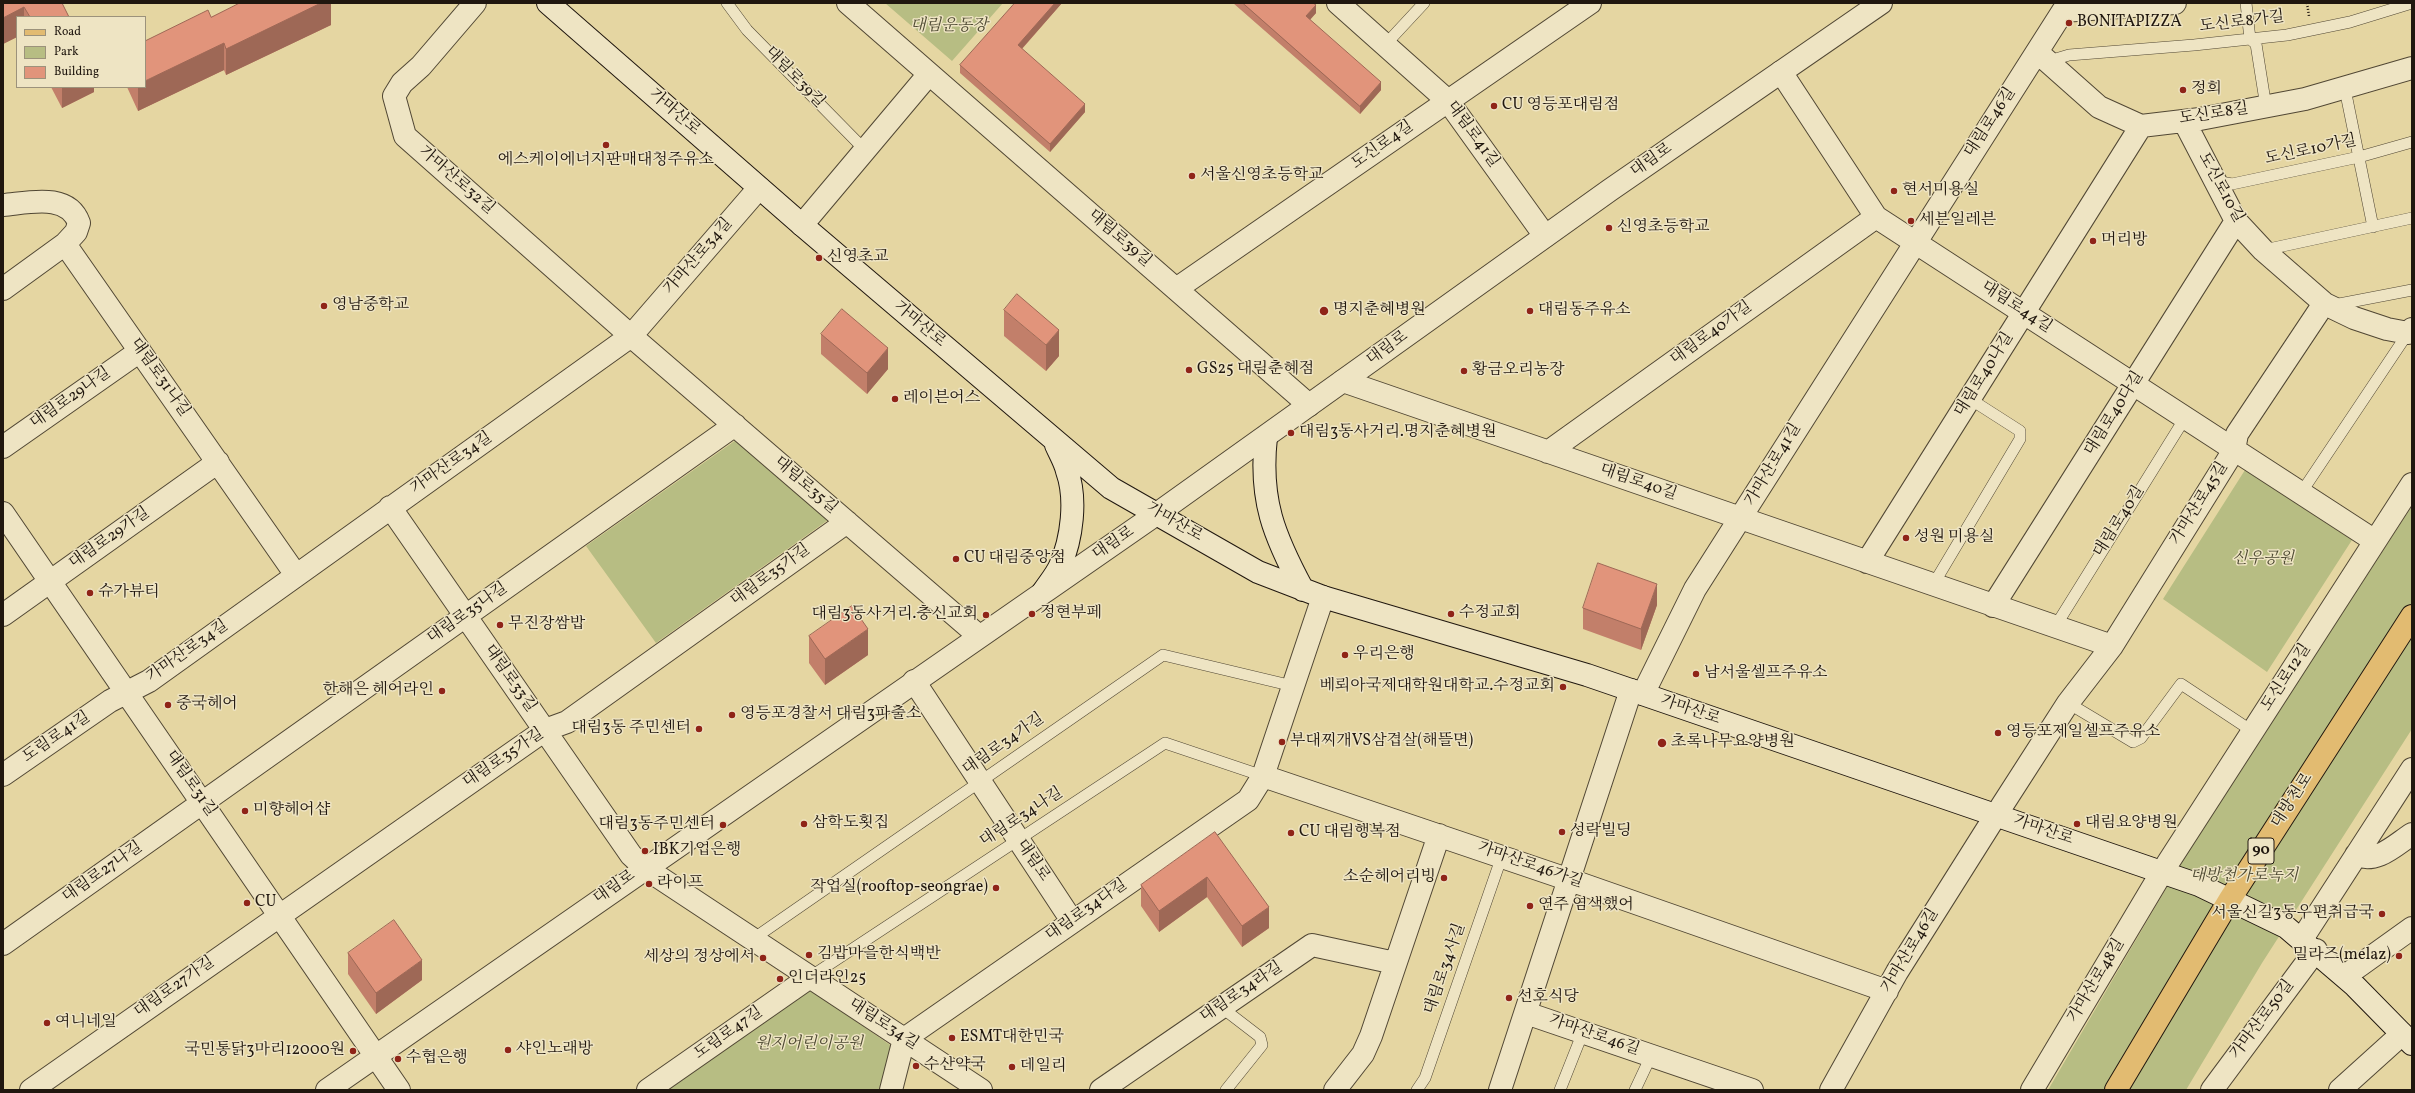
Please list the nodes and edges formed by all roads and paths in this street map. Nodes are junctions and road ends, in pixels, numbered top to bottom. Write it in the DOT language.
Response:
graph roads {
  1 [pos="475,3"];
  2 [pos="548,3"];
  3 [pos="727,3"];
  4 [pos="848,3"];
  5 [pos="1338,3"];
  6 [pos="1424,3"];
  7 [pos="1590,3"];
  8 [pos="1881,3"];
  9 [pos="2175,3"];
  10 [pos="2246,3"];
  11 [pos="2412,3"];
  12 [pos="2060,7"];
  13 [pos="2250,39"];
  14 [pos="1385,45"];
  15 [pos="2043,56"];
  16 [pos="2412,68"];
  17 [pos="1781,72"];
  18 [pos="928,74"];
  19 [pos="2345,89"];
  20 [pos="1448,101"];
  21 [pos="2266,107"];
  22 [pos="2184,121"];
  23 [pos="2141,126"];
  24 [pos="2412,142"];
  25 [pos="865,150"];
  26 [pos="2359,157"];
  27 [pos="2215,181"];
  28 [pos="759,188"];
  29 [pos="3,204"];
  30 [pos="1876,217"];
  31 [pos="2412,218"];
  32 [pos="2236,221"];
  33 [pos="802,225"];
  34 [pos="2373,227"];
  35 [pos="1545,236"];
  36 [pos="1915,242"];
  37 [pos="65,244"];
  38 [pos="2263,250"];
  39 [pos="3,289"];
  40 [pos="1176,289"];
  41 [pos="2412,290"];
  42 [pos="2329,306"];
  43 [pos="2024,313"];
  44 [pos="2410,331"];
  45 [pos="631,336"];
  46 [pos="140,351"];
  47 [pos="1343,381"];
  48 [pos="2134,385"];
  49 [pos="1970,399"];
  50 [pos="1309,406"];
  51 [pos="2185,418"];
  52 [pos="735,425"];
  53 [pos="1266,437"];
  54 [pos="1053,439"];
  55 [pos="3,447"];
  56 [pos="2234,450"];
  57 [pos="1548,452"];
  58 [pos="218,462"];
  59 [pos="2412,484"];
  60 [pos="2301,493"];
  61 [pos="390,507"];
  62 [pos="3,513"];
  63 [pos="1158,513"];
  64 [pos="1741,518"];
  65 [pos="847,522"];
  66 [pos="2375,541"];
  67 [pos="1866,562"];
  68 [pos="296,575"];
  69 [pos="50,582"];
  70 [pos="1933,585"];
  71 [pos="1303,590"];
  72 [pos="1043,592"];
  73 [pos="1323,598"];
  74 [pos="1993,606"];
  75 [pos="3,615"];
  76 [pos="465,616"];
  77 [pos="2412,616"];
  78 [pos="2055,627"];
  79 [pos="979,636"];
  80 [pos="2112,646"];
  81 [pos="914,681"];
  82 [pos="1293,686"];
  83 [pos="1637,692"];
  84 [pos="119,697"];
  85 [pos="2068,703"];
  86 [pos="545,730"];
  87 [pos="2252,732"];
  88 [pos="2412,769"];
  89 [pos="3,775"];
  90 [pos="1263,776"];
  91 [pos="980,782"];
  92 [pos="202,802"];
  93 [pos="1996,815"];
  94 [pos="2412,834"];
  95 [pos="1439,835"];
  96 [pos="1018,840"];
  97 [pos="2356,855"];
  98 [pos="1502,856"];
  99 [pos="645,868"];
  100 [pos="2162,872"];
  101 [pos="1570,880"];
  102 [pos="2230,899"];
  103 [pos="280,914"];
  104 [pos="1072,921"];
  105 [pos="2412,928"];
  106 [pos="753,939"];
  107 [pos="3,944"];
  108 [pos="2309,945"];
  109 [pos="1395,963"];
  110 [pos="2345,976"];
  111 [pos="810,977"];
  112 [pos="1886,991"];
  113 [pos="1221,1007"];
  114 [pos="1526,1013"];
  115 [pos="1583,1032"];
  116 [pos="904,1039"];
  117 [pos="2407,1039"];
  118 [pos="376,1056"];
  119 [pos="1651,1056"];
  120 [pos="31,1090"];
  121 [pos="327,1090"];
  122 [pos="399,1090"];
  123 [pos="648,1090"];
  124 [pos="891,1090"];
  125 [pos="981,1090"];
  126 [pos="1101,1090"];
  127 [pos="1226,1090"];
  128 [pos="1335,1090"];
  129 [pos="1418,1090"];
  130 [pos="1500,1090"];
  131 [pos="1560,1090"];
  132 [pos="1635,1090"];
  133 [pos="1752,1090"];
  134 [pos="1831,1090"];
  135 [pos="2032,1090"];
  136 [pos="2116,1090"];
  137 [pos="2212,1090"];
  138 [pos="2340,1090"];
  1 -- 45 [label="street, 가마산로32길"];
  2 -- 28 [label="street, 가마산로"];
  3 -- 25 [label="lane, 대림로39길"];
  4 -- 18 [label="street, 대림로39길"];
  5 -- 14 [label="street, 대림로41길"];
  6 -- 14 [label="lane"];
  7 -- 20 [label="street, 도신로4길"];
  8 -- 17 [label="street, 대림로"];
  9 -- 12 [label="street"];
  10 -- 13 [label="lane"];
  11 -- 13 [label="lane, 도신로8가길"];
  12 -- 15 [label="street, 대림로46길"];
  13 -- 15 [label="lane, 도신로8가길"];
  13 -- 21 [label="lane"];
  14 -- 20 [label="street, 대림로41길"];
  15 -- 23 [label="street"];
  15 -- 36 [label="street, 대림로46길"];
  16 -- 19 [label="street, 도신로8길"];
  17 -- 30 [label="street, 대림로44길"];
  17 -- 35 [label="street, 대림로"];
  18 -- 25 [label="street"];
  18 -- 40 [label="street, 대림로39길"];
  19 -- 21 [label="street, 도신로8길"];
  19 -- 26 [label="lane"];
  20 -- 35 [label="street, 대림로41길"];
  20 -- 40 [label="street, 도신로4길"];
  21 -- 22 [label="street, 도신로8길"];
  22 -- 23 [label="street, 도신로8길"];
  22 -- 27 [label="street, 도신로10길"];
  23 -- 43 [label="street, 대림로40나길"];
  24 -- 26 [label="lane, 도신로10가길"];
  25 -- 33 [label="street"];
  26 -- 27 [label="lane, 도신로10가길"];
  26 -- 34 [label="lane"];
  27 -- 32 [label="street, 도신로10길"];
  28 -- 33 [label="street, 가마산로"];
  28 -- 45 [label="street, 가마산로34길"];
  29 -- 37 [label="street"];
  30 -- 36 [label="street, 대림로44길"];
  30 -- 57 [label="street, 대림로40가길"];
  31 -- 34 [label="lane"];
  32 -- 38 [label="street, 도신로10길"];
  32 -- 48 [label="street, 대림로40다길"];
  33 -- 54 [label="street, 가마산로"];
  34 -- 38 [label="lane"];
  35 -- 47 [label="street, 대림로"];
  36 -- 43 [label="street, 대림로44길"];
  36 -- 64 [label="street, 가마산로41길"];
  37 -- 39 [label="street"];
  37 -- 46 [label="street, 대림로31나길"];
  38 -- 42 [label="street, 도신로10길"];
  40 -- 50 [label="street, 대림로39길"];
  41 -- 42 [label="lane"];
  42 -- 44 [label="street, 도신로10길"];
  42 -- 56 [label="street, 가마산로45길"];
  43 -- 48 [label="street, 대림로44길"];
  43 -- 49 [label="street, 대림로40나길"];
  44 -- 60 [label="lane"];
  45 -- 52 [label="street, 대림로35길"];
  45 -- 61 [label="street, 가마산로34길"];
  46 -- 55 [label="street, 대림로29나길"];
  46 -- 58 [label="street, 대림로31나길"];
  47 -- 50 [label="street, 대림로"];
  47 -- 57 [label="street, 대림로40길"];
  48 -- 51 [label="street, 대림로44길"];
  48 -- 74 [label="street, 대림로40다길"];
  49 -- 67 [label="street, 대림로40나길"];
  49 -- 70 [label="lane"];
  50 -- 53 [label="street, 대림로"];
  51 -- 56 [label="street, 대림로44길"];
  51 -- 78 [label="lane, 대림로40길"];
  52 -- 65 [label="street, 대림로35길"];
  52 -- 76 [label="street, 대림로35나길"];
  53 -- 63 [label="street, 대림로"];
  53 -- 71 [label="street"];
  54 -- 63 [label="street, 가마산로"];
  54 -- 72 [label="street"];
  56 -- 60 [label="street, 대림로44길"];
  56 -- 80 [label="street, 가마산로45길"];
  57 -- 64 [label="street, 대림로40길"];
  58 -- 68 [label="street, 대림로31나길"];
  58 -- 69 [label="street, 대림로29가길"];
  59 -- 66 [label="street, 도신로12길"];
  60 -- 66 [label="street, 대림로44길"];
  61 -- 68 [label="street, 가마산로34길"];
  61 -- 76 [label="street, 대림로33길"];
  62 -- 69 [label="street, 대림로31길"];
  63 -- 71 [label="street, 가마산로"];
  63 -- 72 [label="street, 대림로"];
  64 -- 67 [label="street, 대림로40길"];
  64 -- 83 [label="street, 가마산로41길"];
  65 -- 79 [label="street, 대림로35길"];
  65 -- 86 [label="street, 대림로35가길"];
  66 -- 87 [label="street, 도신로12길"];
  67 -- 70 [label="street, 대림로40길"];
  68 -- 84 [label="street, 가마산로34길"];
  69 -- 75 [label="street, 대림로29가길"];
  69 -- 84 [label="street, 대림로31길"];
  70 -- 74 [label="street, 대림로40길"];
  71 -- 73 [label="street, 가마산로"];
  72 -- 79 [label="street, 대림로"];
  73 -- 82 [label="street"];
  73 -- 83 [label="street, 가마산로"];
  74 -- 78 [label="street, 대림로40길"];
  76 -- 86 [label="street, 대림로33길"];
  76 -- 92 [label="street, 대림로35나길"];
  77 -- 102 [label="main road, 대방천로 / 90"];
  78 -- 80 [label="street, 대림로40길"];
  79 -- 81 [label="street, 대림로"];
  80 -- 85 [label="street, 가마산로45길"];
  81 -- 91 [label="street, 대림로"];
  81 -- 99 [label="street, 대림로"];
  82 -- 90 [label="street"];
  82 -- 91 [label="lane, 대림로34가길"];
  83 -- 93 [label="street, 가마산로"];
  83 -- 101 [label="street"];
  84 -- 89 [label="street, 도림로41길"];
  84 -- 92 [label="street, 대림로31길"];
  85 -- 87 [label="lane"];
  85 -- 93 [label="street, 가마산로45길"];
  86 -- 99 [label="street, 대림로33길"];
  86 -- 103 [label="street, 대림로35가길"];
  87 -- 100 [label="street, 도신로12길"];
  88 -- 97 [label="street, 가마산로50길"];
  90 -- 95 [label="street, 가마산로46가길"];
  90 -- 96 [label="lane, 대림로34나길"];
  90 -- 104 [label="street, 대림로34다길"];
  91 -- 96 [label="street, 대림로"];
  91 -- 106 [label="lane, 대림로34가길"];
  92 -- 103 [label="street, 대림로31길"];
  92 -- 107 [label="street, 대림로27나길"];
  93 -- 100 [label="street, 가마산로"];
  93 -- 112 [label="street, 가마산로46길"];
  94 -- 97 [label="street"];
  95 -- 98 [label="street, 가마산로46가길"];
  95 -- 109 [label="street"];
  96 -- 104 [label="street, 대림로"];
  96 -- 111 [label="lane, 대림로34나길"];
  97 -- 108 [label="street, 가마산로50길"];
  98 -- 101 [label="street, 가마산로46가길"];
  98 -- 129 [label="lane, 대림로34사길"];
  99 -- 106 [label="street, 대림로34길"];
  99 -- 118 [label="street, 대림로"];
  100 -- 102 [label="street, 가마산로"];
  100 -- 135 [label="street, 가마산로48길"];
  101 -- 112 [label="street, 가마산로46가길"];
  101 -- 114 [label="street"];
  102 -- 108 [label="street, 가마산로"];
  102 -- 136 [label="main road, 대방천로 / 90"];
  103 -- 118 [label="street, 대림로31길"];
  103 -- 120 [label="street, 대림로27가길"];
  104 -- 116 [label="street, 대림로34다길"];
  105 -- 110 [label="street"];
  106 -- 111 [label="street, 대림로34길"];
  108 -- 110 [label="street, 가마산로"];
  108 -- 137 [label="street, 가마산로50길"];
  109 -- 113 [label="street, 대림로34라길"];
  109 -- 128 [label="street"];
  110 -- 117 [label="street, 가마산로"];
  111 -- 116 [label="street, 대림로34길"];
  111 -- 123 [label="street, 도림로47길"];
  112 -- 134 [label="street, 가마산로46길"];
  113 -- 126 [label="street, 대림로34라길"];
  113 -- 127 [label="lane"];
  114 -- 115 [label="street, 가마산로46길"];
  114 -- 130 [label="street"];
  115 -- 119 [label="street, 가마산로46길"];
  115 -- 131 [label="lane"];
  116 -- 124 [label="street"];
  116 -- 125 [label="street, 대림로34길"];
  117 -- 138 [label="street"];
  118 -- 121 [label="street, 대림로"];
  118 -- 122 [label="street"];
  119 -- 132 [label="lane"];
  119 -- 133 [label="street, 가마산로46길"];
}
